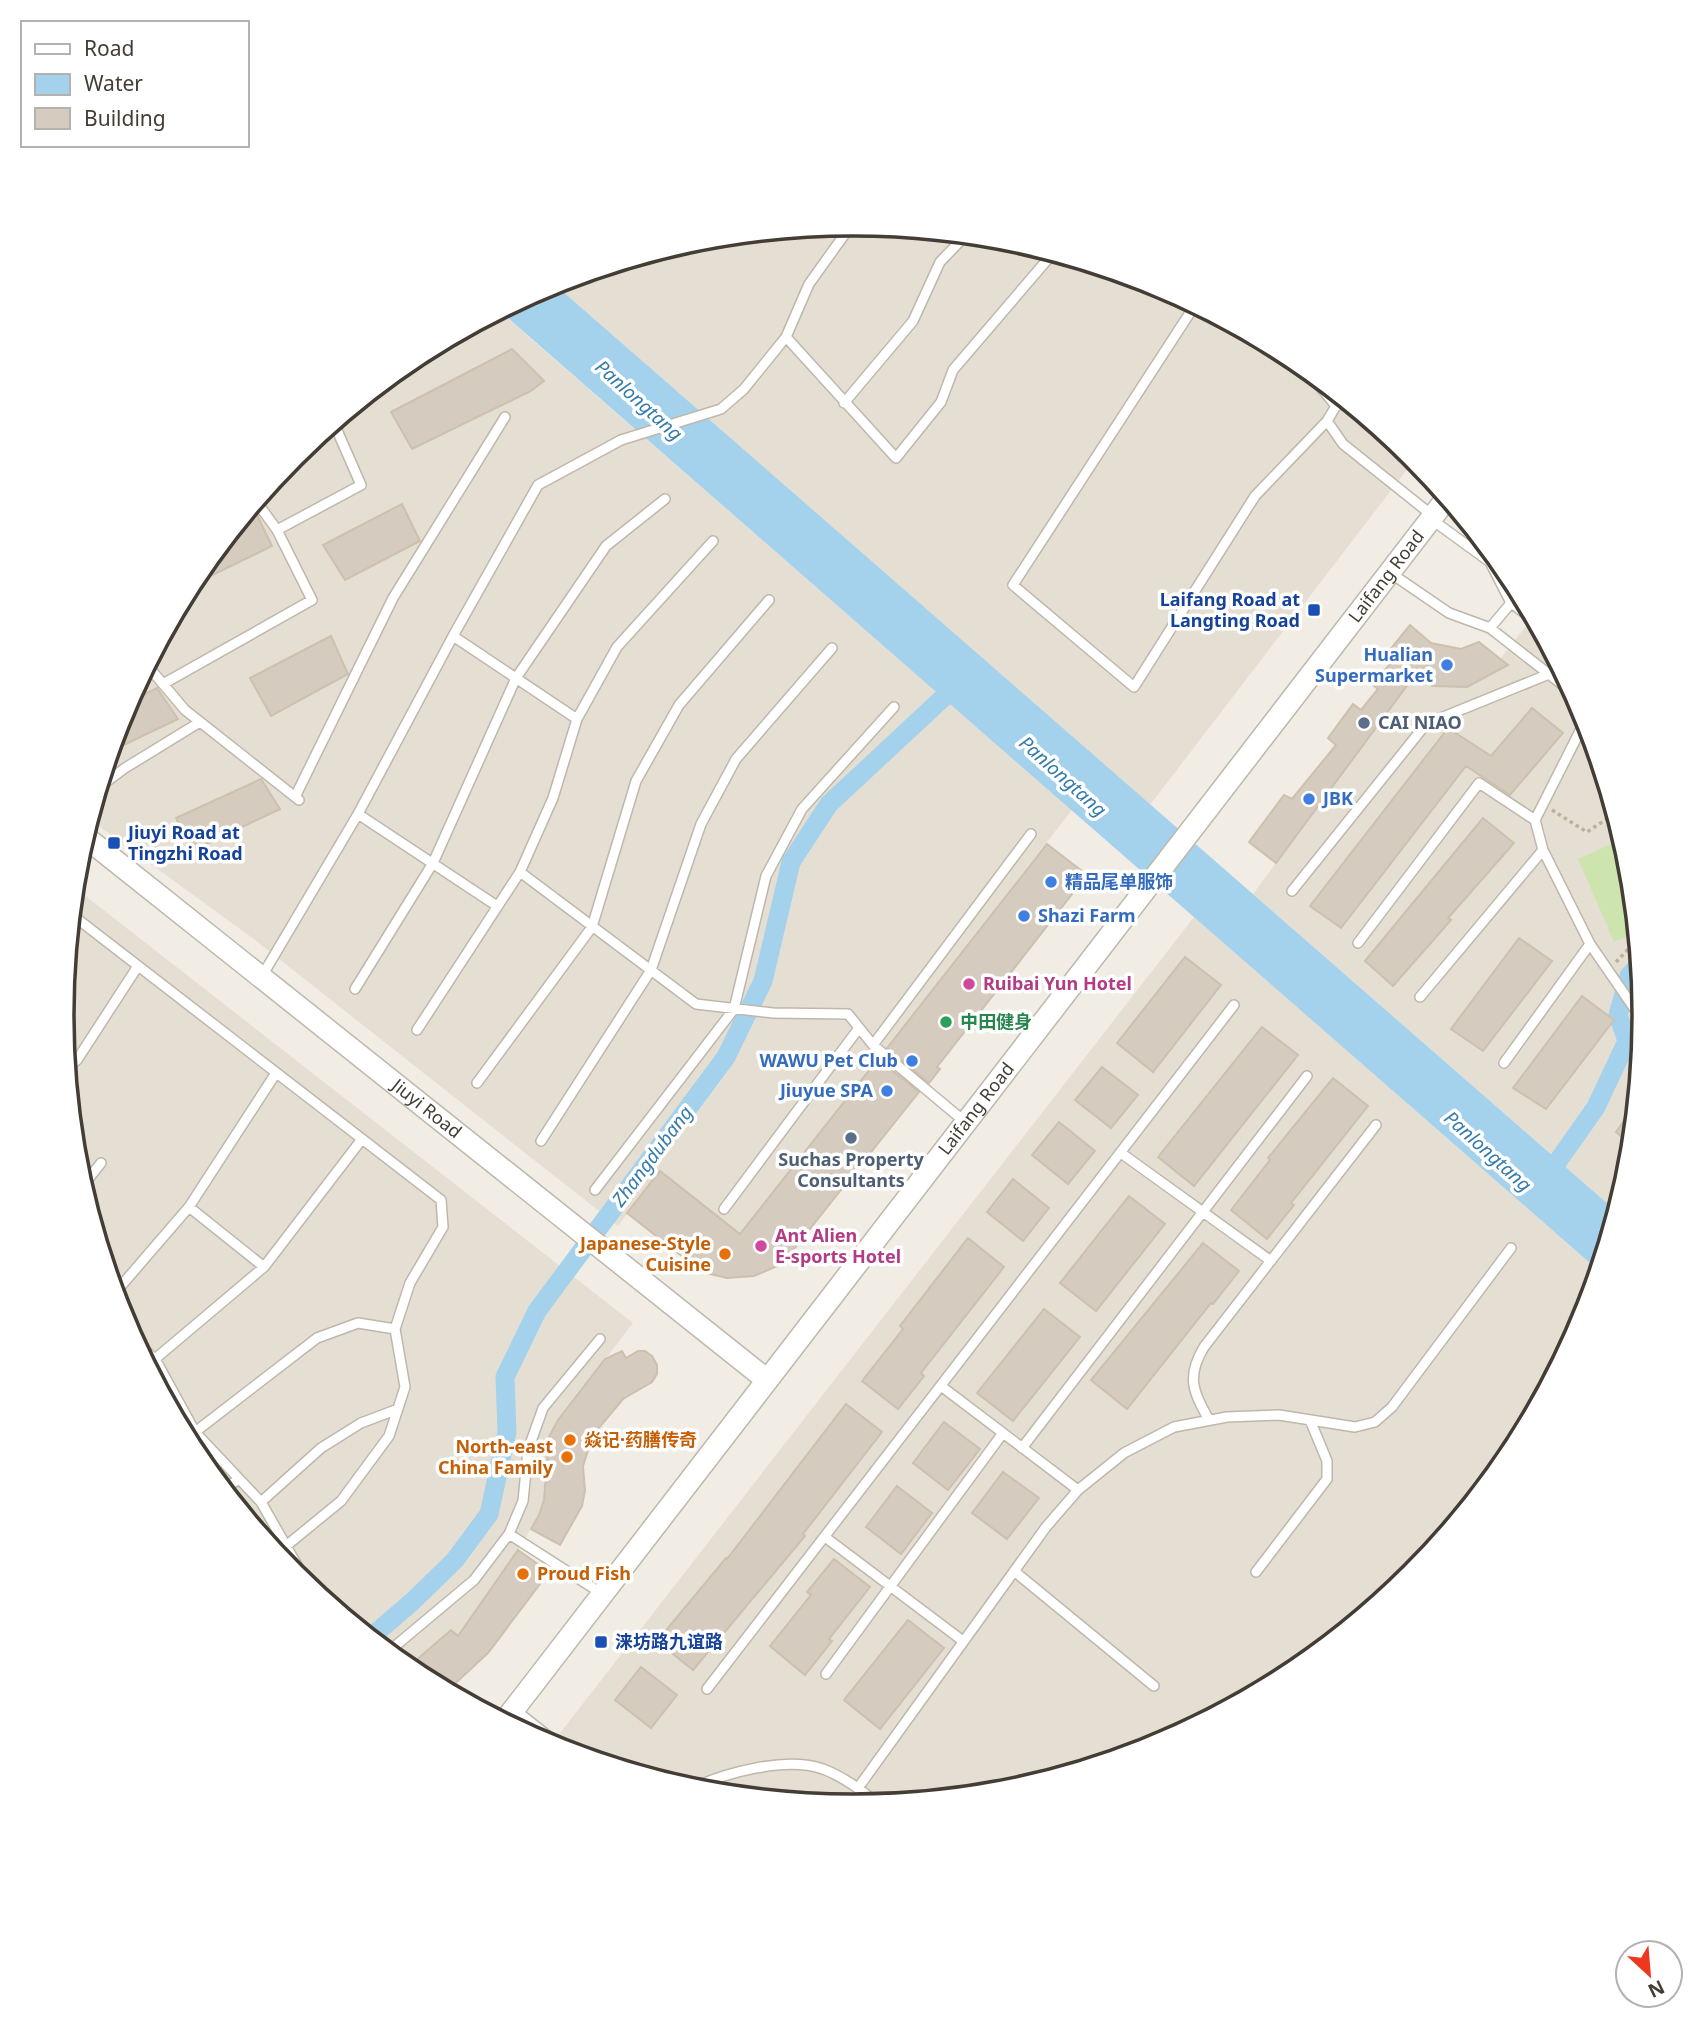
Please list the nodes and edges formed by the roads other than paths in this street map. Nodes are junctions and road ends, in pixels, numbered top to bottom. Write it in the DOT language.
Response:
graph roads {
  1 [pos="843,236"];
  2 [pos="958,244"];
  3 [pos="1047,261"];
  4 [pos="1190,313"];
  5 [pos="786,337"];
  6 [pos="1332,401"];
  7 [pos="844,403"];
  8 [pos="1336,406"];
  9 [pos="505,417"];
  10 [pos="1327,421"];
  11 [pos="337,431"];
  12 [pos="665,499"];
  13 [pos="1441,505"];
  14 [pos="261,508"];
  15 [pos="1432,517"];
  16 [pos="277,530"];
  17 [pos="713,541"];
  18 [pos="1481,555"];
  19 [pos="1389,572"];
  20 [pos="1501,584"];
  21 [pos="769,600"];
  22 [pos="1511,603"];
  23 [pos="1514,606"];
  24 [pos="1490,628"];
  25 [pos="453,636"];
  26 [pos="832,648"];
  27 [pos="153,672"];
  28 [pos="1549,674"];
  29 [pos="516,678"];
  30 [pos="1555,679"];
  31 [pos="163,684"];
  32 [pos="894,707"];
  33 [pos="577,719"];
  34 [pos="200,722"];
  35 [pos="1578,734"];
  36 [pos="111,779"];
  37 [pos="358,814"];
  38 [pos="1535,820"];
  39 [pos="1031,834"];
  40 [pos="93,843"];
  41 [pos="1543,850"];
  42 [pos="433,863"];
  43 [pos="520,872"];
  44 [pos="1292,891"];
  45 [pos="497,906"];
  46 [pos="79,920"];
  47 [pos="593,927"];
  48 [pos="1358,943"];
  49 [pos="1590,944"];
  50 [pos="138,966"];
  51 [pos="651,971"];
  52 [pos="261,977"];
  53 [pos="355,989"];
  54 [pos="1420,997"];
  55 [pos="1234,1005"];
  56 [pos="1632,1005"];
  57 [pos="734,1009"];
  58 [pos="859,1028"];
  59 [pos="417,1030"];
  60 [pos="873,1045"];
  61 [pos="75,1062"];
  62 [pos="1504,1063"];
  63 [pos="276,1073"];
  64 [pos="1307,1076"];
  65 [pos="477,1083"];
  66 [pos="965,1122"];
  67 [pos="1376,1125"];
  68 [pos="362,1139"];
  69 [pos="541,1141"];
  70 [pos="1121,1153"];
  71 [pos="101,1163"];
  72 [pos="90,1177"];
  73 [pos="595,1190"];
  74 [pos="189,1207"];
  75 [pos="724,1209"];
  76 [pos="1202,1212"];
  77 [pos="1511,1248"];
  78 [pos="1270,1261"];
  79 [pos="264,1267"];
  80 [pos="122,1284"];
  81 [pos="395,1329"];
  82 [pos="600,1339"];
  83 [pos="153,1357"];
  84 [pos="155,1359"];
  85 [pos="767,1380"];
  86 [pos="941,1386"];
  87 [pos="398,1409"];
  88 [pos="1209,1420"];
  89 [pos="1310,1420"];
  90 [pos="193,1429"];
  91 [pos="195,1432"];
  92 [pos="1003,1433"];
  93 [pos="1022,1448"];
  94 [pos="239,1480"];
  95 [pos="231,1485"];
  96 [pos="1078,1490"];
  97 [pos="261,1502"];
  98 [pos="509,1534"];
  99 [pos="825,1537"];
  100 [pos="286,1546"];
  101 [pos="290,1554"];
  102 [pos="1014,1571"];
  103 [pos="1256,1572"];
  104 [pos="890,1587"];
  105 [pos="603,1594"];
  106 [pos="963,1641"];
  107 [pos="396,1646"];
  108 [pos="826,1674"];
  109 [pos="1154,1686"];
  110 [pos="707,1689"];
  111 [pos="509,1715"];
  112 [pos="712,1781"];
  113 [pos="858,1788"];
  114 [pos="864,1794"];
  1 -- 5 [label="lane"];
  2 -- 7 [label="lane"];
  3 -- 7 [label="lane"];
  4 -- 10 [label="lane"];
  5 -- 7 [label="lane"];
  5 -- 25 [label="lane"];
  6 -- 8 [label="lane"];
  8 -- 10 [label="lane"];
  9 -- 34 [label="lane"];
  10 -- 15 [label="lane"];
  11 -- 16 [label="lane"];
  12 -- 29 [label="lane"];
  13 -- 15 [label="street, Laifang Road"];
  14 -- 16 [label="lane"];
  15 -- 18 [label="lane"];
  15 -- 19 [label="street, Laifang Road"];
  16 -- 31 [label="lane"];
  17 -- 33 [label="lane"];
  19 -- 24 [label="lane"];
  19 -- 66 [label="street, Laifang Road"];
  20 -- 22 [label="lane"];
  21 -- 47 [label="lane"];
  22 -- 23 [label="lane"];
  22 -- 24 [label="lane"];
  24 -- 28 [label="lane"];
  25 -- 29 [label="lane"];
  25 -- 37 [label="lane"];
  26 -- 51 [label="lane"];
  27 -- 31 [label="lane"];
  28 -- 30 [label="lane"];
  28 -- 44 [label="lane"];
  29 -- 33 [label="lane"];
  29 -- 42 [label="lane"];
  31 -- 34 [label="lane"];
  32 -- 57 [label="lane"];
  33 -- 43 [label="lane"];
  34 -- 36 [label="lane"];
  35 -- 38 [label="lane"];
  37 -- 42 [label="lane"];
  37 -- 52 [label="lane"];
  38 -- 41 [label="lane"];
  38 -- 48 [label="lane"];
  39 -- 60 [label="lane"];
  40 -- 52 [label="street, Jiuyi Road"];
  41 -- 49 [label="lane"];
  41 -- 54 [label="lane"];
  42 -- 45 [label="lane"];
  42 -- 53 [label="lane"];
  43 -- 45 [label="lane"];
  43 -- 47 [label="lane"];
  45 -- 59 [label="lane"];
  46 -- 50 [label="lane"];
  47 -- 51 [label="lane"];
  47 -- 65 [label="lane"];
  49 -- 56 [label="lane"];
  49 -- 62 [label="lane"];
  50 -- 61 [label="lane"];
  50 -- 63 [label="lane"];
  51 -- 57 [label="lane"];
  51 -- 69 [label="lane"];
  52 -- 85 [label="street, Jiuyi Road"];
  55 -- 70 [label="lane"];
  57 -- 58 [label="lane"];
  57 -- 73 [label="lane"];
  58 -- 60 [label="lane"];
  58 -- 75 [label="lane"];
  60 -- 66 [label="lane"];
  63 -- 68 [label="lane"];
  63 -- 74 [label="lane"];
  64 -- 76 [label="lane"];
  66 -- 85 [label="street, Laifang Road"];
  67 -- 78 [label="lane"];
  68 -- 79 [label="lane"];
  68 -- 81 [label="lane"];
  70 -- 76 [label="lane"];
  70 -- 86 [label="lane"];
  71 -- 72 [label="lane"];
  74 -- 79 [label="lane"];
  74 -- 80 [label="lane"];
  76 -- 78 [label="lane"];
  76 -- 93 [label="lane"];
  77 -- 89 [label="lane"];
  78 -- 88 [label="lane"];
  79 -- 84 [label="lane"];
  81 -- 87 [label="lane"];
  81 -- 91 [label="lane"];
  82 -- 98 [label="lane"];
  83 -- 84 [label="lane"];
  84 -- 90 [label="lane"];
  85 -- 105 [label="street, Laifang Road"];
  86 -- 92 [label="lane"];
  86 -- 99 [label="lane"];
  87 -- 97 [label="lane"];
  87 -- 100 [label="lane"];
  88 -- 89 [label="lane"];
  88 -- 96 [label="lane"];
  89 -- 103 [label="lane"];
  91 -- 94 [label="lane"];
  92 -- 93 [label="lane"];
  92 -- 104 [label="lane"];
  93 -- 96 [label="lane"];
  94 -- 95 [label="lane"];
  94 -- 97 [label="lane"];
  96 -- 102 [label="lane"];
  97 -- 100 [label="lane"];
  98 -- 105 [label="lane"];
  98 -- 107 [label="lane"];
  99 -- 104 [label="lane"];
  99 -- 110 [label="lane"];
  100 -- 101 [label="lane"];
  102 -- 106 [label="lane"];
  102 -- 109 [label="lane"];
  104 -- 106 [label="lane"];
  104 -- 108 [label="lane"];
  105 -- 111 [label="street, Laifang Road"];
  106 -- 113 [label="lane"];
  112 -- 113 [label="lane"];
  113 -- 114 [label="lane"];
}
